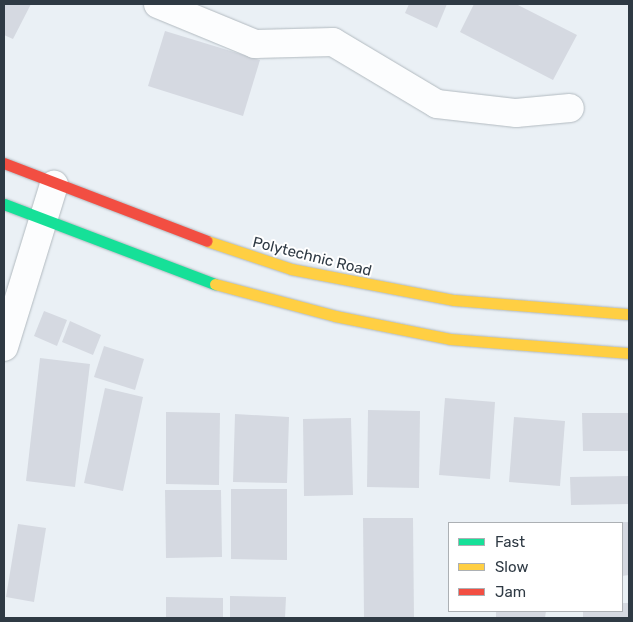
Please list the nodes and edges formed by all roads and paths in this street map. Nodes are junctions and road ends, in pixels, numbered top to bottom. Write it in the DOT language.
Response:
graph roads {
  1 [pos="158,4"];
  2 [pos="570,108"];
  3 [pos="4,163"];
  4 [pos="54,184"];
  5 [pos="4,204"];
  6 [pos="40,219"];
  7 [pos="629,314"];
  8 [pos="4,347"];
  9 [pos="629,353"];
  1 -- 2 [label="street"];
  3 -- 4 [label="main road, Polytechnic Road"];
  4 -- 6 [label="street"];
  4 -- 7 [label="main road, Polytechnic Road"];
  5 -- 6 [label="main road"];
  6 -- 8 [label="street"];
  6 -- 9 [label="main road"];
}
